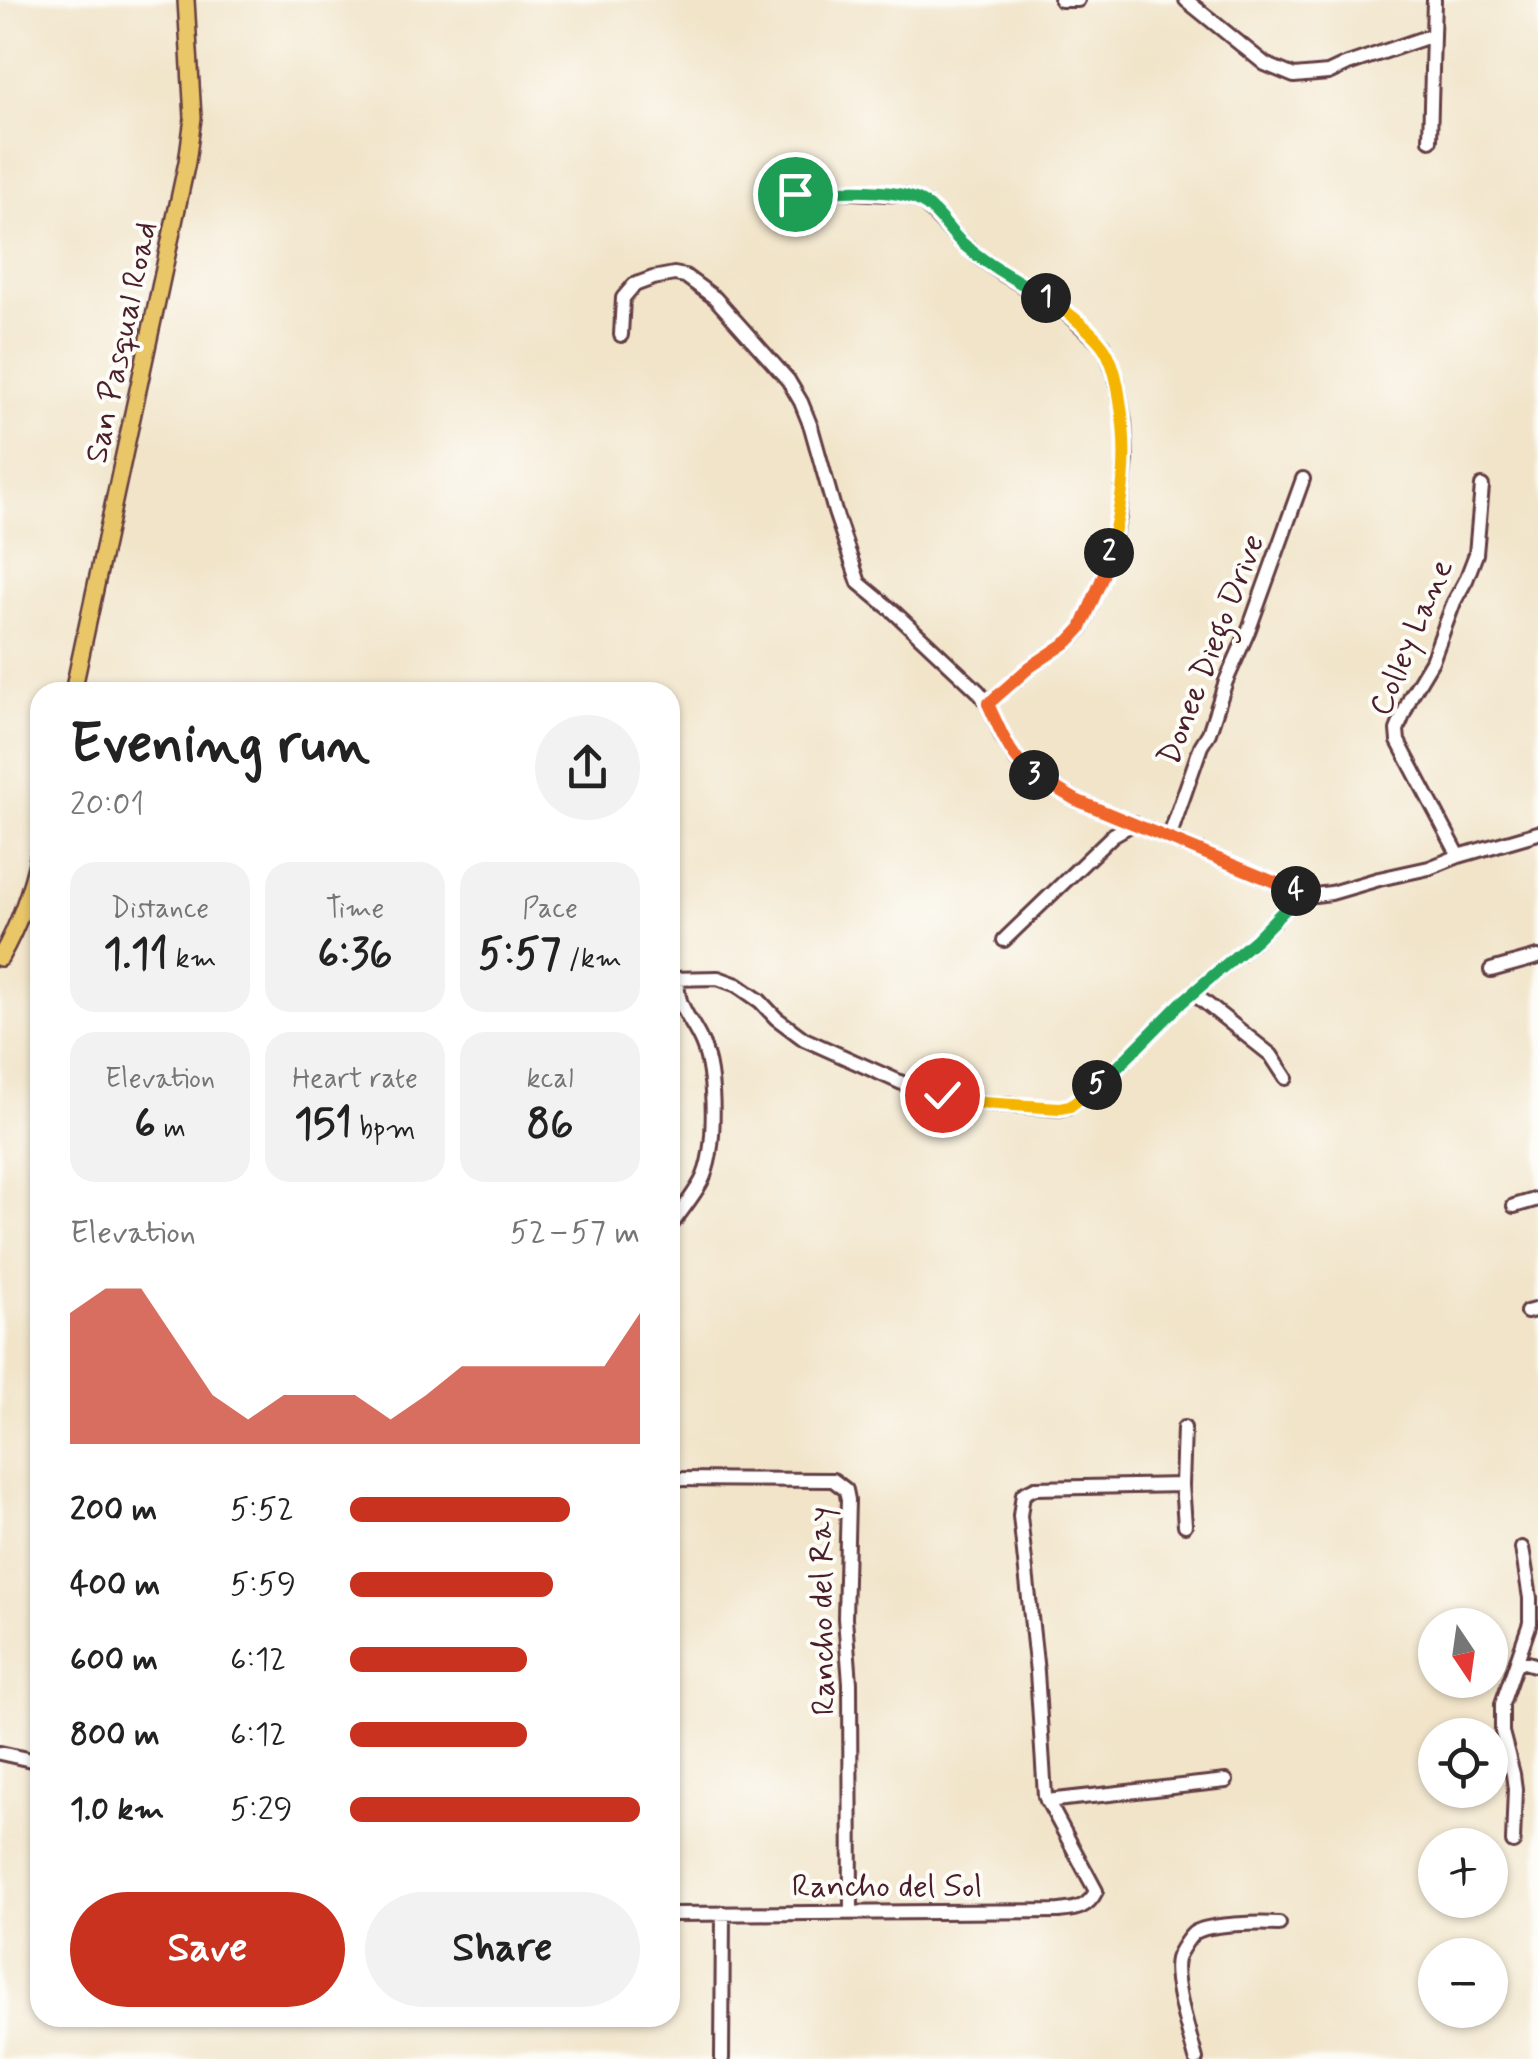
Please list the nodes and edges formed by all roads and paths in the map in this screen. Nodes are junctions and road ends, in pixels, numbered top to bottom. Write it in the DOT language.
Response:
graph roads {
  1 [pos="186,0"];
  2 [pos="1061,0"];
  3 [pos="1078,0"];
  4 [pos="1186,0"];
  5 [pos="1434,0"];
  6 [pos="1434,35"];
  7 [pos="1430,140"];
  8 [pos="766,202"];
  9 [pos="620,335"];
  10 [pos="1303,480"];
  11 [pos="1482,486"];
  12 [pos="75,682"];
  13 [pos="988,704"];
  14 [pos="1134,823"];
  15 [pos="1538,833"];
  16 [pos="1169,838"];
  17 [pos="1460,856"];
  18 [pos="30,892"];
  19 [pos="1301,893"];
  20 [pos="1004,940"];
  21 [pos="1538,957"];
  22 [pos="0,958"];
  23 [pos="1491,970"];
  24 [pos="680,979"];
  25 [pos="1193,993"];
  26 [pos="680,1004"];
  27 [pos="1286,1078"];
  28 [pos="1538,1198"];
  29 [pos="1514,1206"];
  30 [pos="680,1213"];
  31 [pos="1184,1428"];
  32 [pos="680,1479"];
  33 [pos="1182,1486"];
  34 [pos="1185,1524"];
  35 [pos="1522,1548"];
  36 [pos="1517,1660"];
  37 [pos="1538,1666"];
  38 [pos="0,1753"];
  39 [pos="30,1760"];
  40 [pos="1226,1781"];
  41 [pos="1048,1801"];
  42 [pos="1514,1842"];
  43 [pos="851,1912"];
  44 [pos="680,1914"];
  45 [pos="722,1914"];
  46 [pos="1279,1924"];
  47 [pos="722,2059"];
  48 [pos="1196,2059"];
  1 -- 12 [label="main road, San Pasqual Road"];
  2 -- 3 [label="street"];
  4 -- 6 [label="street"];
  5 -- 6 [label="street"];
  6 -- 7 [label="street"];
  8 -- 13 [label="street"];
  9 -- 13 [label="street"];
  10 -- 16 [label="street, Donee Diego Drive"];
  11 -- 17 [label="street, Colley Lane"];
  13 -- 14 [label="street"];
  14 -- 16 [label="street"];
  14 -- 20 [label="street"];
  15 -- 17 [label="street"];
  16 -- 19 [label="street"];
  17 -- 19 [label="street"];
  18 -- 22 [label="main road"];
  19 -- 25 [label="street"];
  21 -- 23 [label="street"];
  24 -- 25 [label="street"];
  25 -- 27 [label="street"];
  26 -- 30 [label="street"];
  28 -- 29 [label="street"];
  31 -- 33 [label="street"];
  32 -- 43 [label="street, Rancho del Ray"];
  33 -- 34 [label="street"];
  33 -- 41 [label="street"];
  35 -- 36 [label="street"];
  36 -- 37 [label="street"];
  36 -- 42 [label="street"];
  38 -- 39 [label="street"];
  40 -- 41 [label="street"];
  41 -- 43 [label="street, Rancho del Sol"];
  43 -- 45 [label="street, Rancho del Sol"];
  44 -- 45 [label="street, Rancho del Sol"];
  45 -- 47 [label="street"];
  46 -- 48 [label="street"];
}
